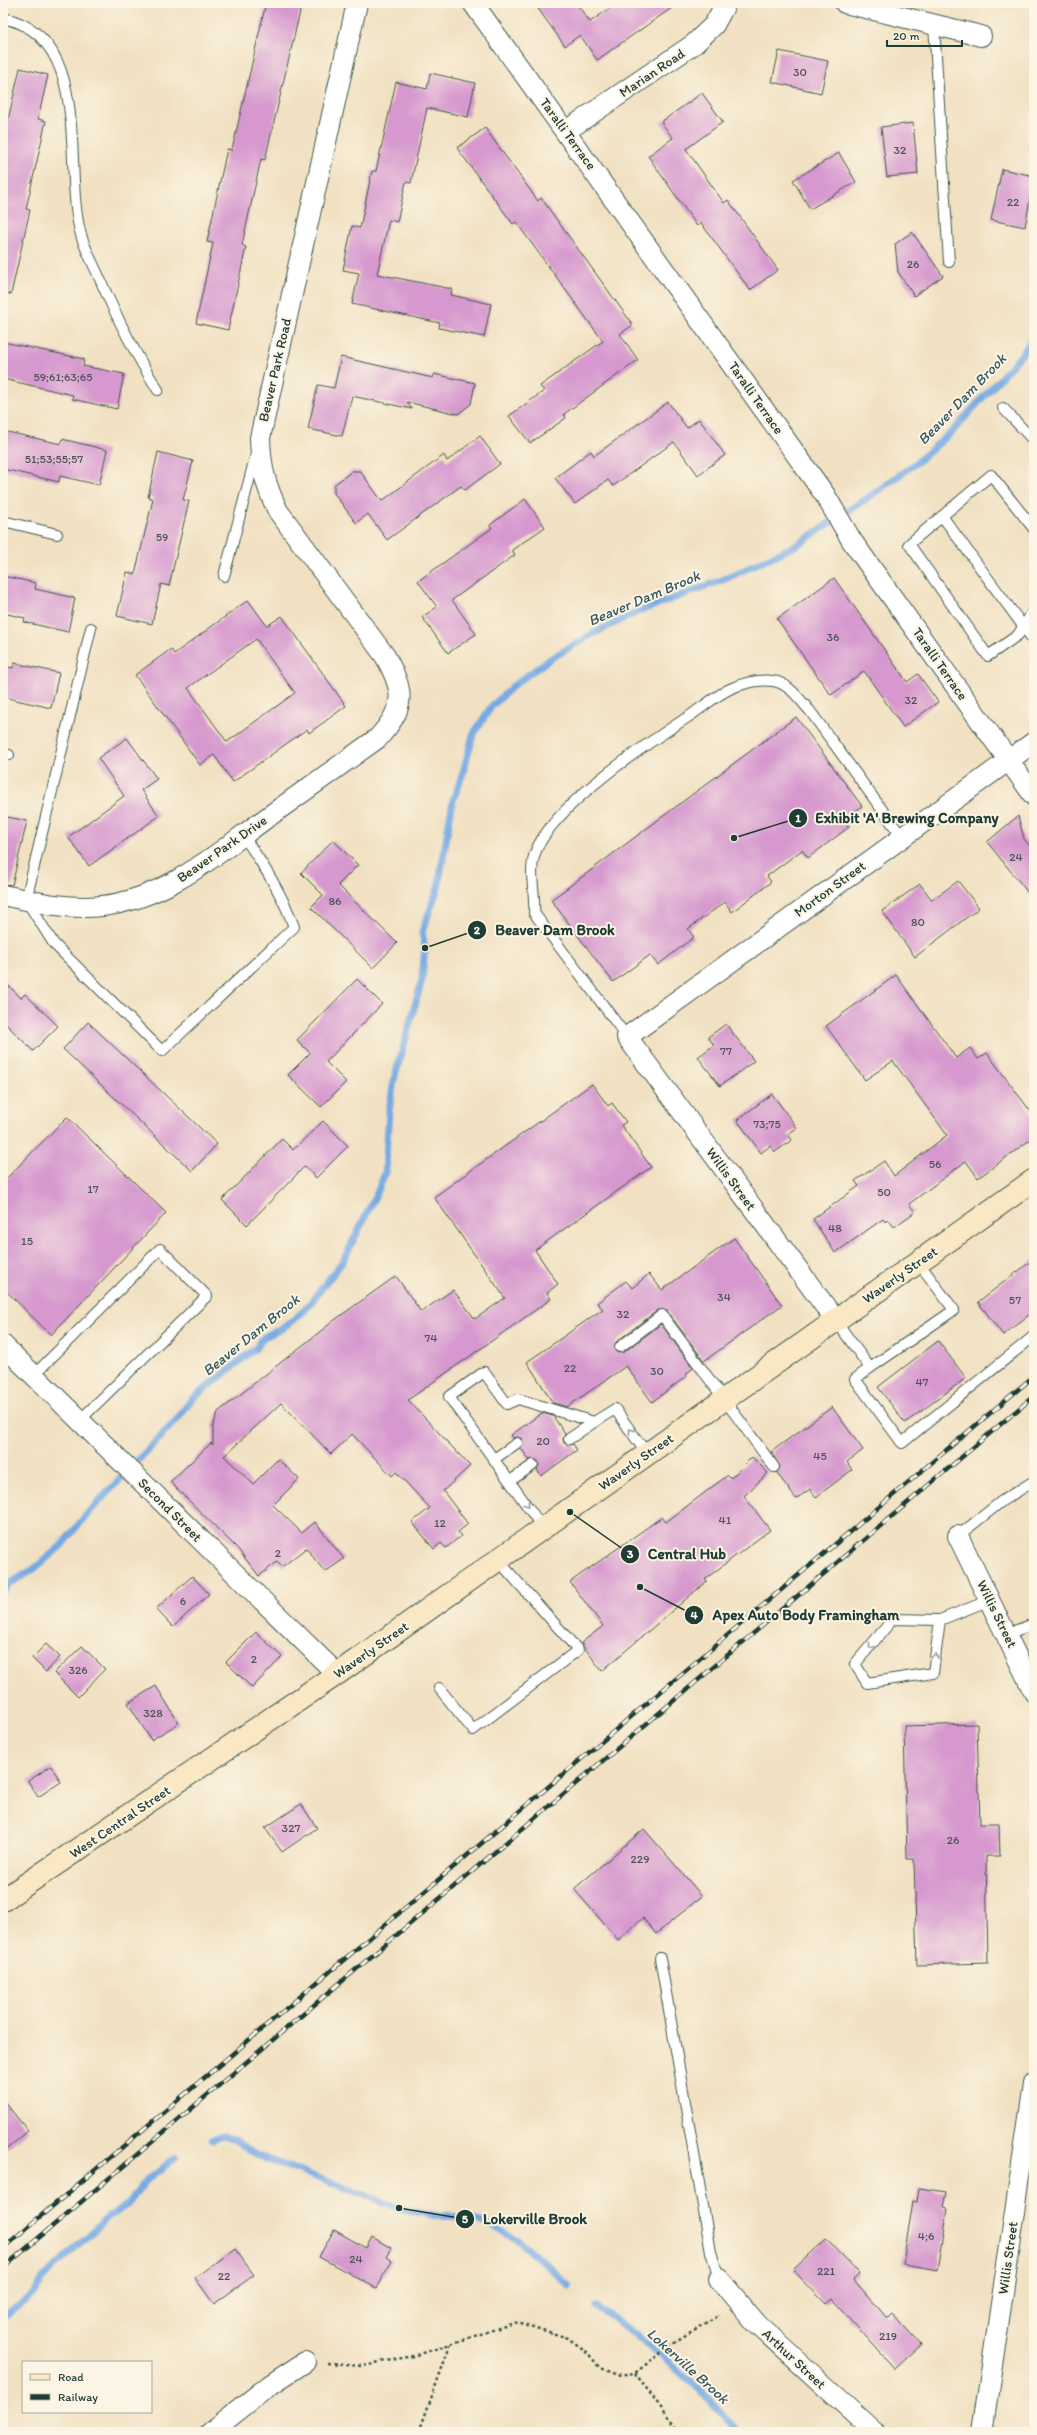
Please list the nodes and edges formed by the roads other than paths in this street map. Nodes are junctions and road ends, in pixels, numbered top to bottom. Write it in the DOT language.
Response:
graph roads {
  1 [pos="357,3"];
  2 [pos="473,3"];
  3 [pos="726,3"];
  4 [pos="845,3"];
  5 [pos="3,18"];
  6 [pos="934,24"];
  7 [pos="981,36"];
  8 [pos="566,131"];
  9 [pos="949,262"];
  10 [pos="158,390"];
  11 [pos="1003,408"];
  12 [pos="260,438"];
  13 [pos="1034,441"];
  14 [pos="942,516"];
  15 [pos="3,521"];
  16 [pos="1034,529"];
  17 [pos="57,534"];
  18 [pos="224,576"];
  19 [pos="1034,610"];
  20 [pos="91,628"];
  21 [pos="1024,628"];
  22 [pos="1034,640"];
  23 [pos="400,701"];
  24 [pos="1034,742"];
  25 [pos="1008,760"];
  26 [pos="1034,796"];
  27 [pos="243,835"];
  28 [pos="902,837"];
  29 [pos="3,895"];
  30 [pos="26,900"];
  31 [pos="627,1037"];
  32 [pos="1034,1180"];
  33 [pos="918,1262"];
  34 [pos="836,1321"];
  35 [pos="1034,1336"];
  36 [pos="3,1345"];
  37 [pos="620,1347"];
  38 [pos="870,1368"];
  39 [pos="34,1375"];
  40 [pos="724,1400"];
  41 [pos="563,1413"];
  42 [pos="554,1418"];
  43 [pos="80,1420"];
  44 [pos="594,1422"];
  45 [pos="569,1439"];
  46 [pos="517,1443"];
  47 [pos="647,1454"];
  48 [pos="494,1459"];
  49 [pos="533,1465"];
  50 [pos="774,1467"];
  51 [pos="510,1481"];
  52 [pos="1034,1481"];
  53 [pos="543,1528"];
  54 [pos="958,1536"];
  55 [pos="498,1560"];
  56 [pos="990,1600"];
  57 [pos="940,1620"];
  58 [pos="1034,1624"];
  59 [pos="1006,1634"];
  60 [pos="336,1674"];
  61 [pos="1032,1684"];
  62 [pos="439,1688"];
  63 [pos="236,1743"];
  64 [pos="3,1900"];
  65 [pos="660,1958"];
  66 [pos="1034,2084"];
  67 [pos="719,2279"];
  68 [pos="305,2362"];
  69 [pos="211,2432"];
  70 [pos="875,2432"];
  71 [pos="982,2432"];
  1 -- 12 [label="street, Beaver Park Road"];
  2 -- 8 [label="street, Taralli Terrace"];
  3 -- 8 [label="street, Marian Road"];
  4 -- 6 [label="street"];
  5 -- 10 [label="lane"];
  6 -- 7 [label="street"];
  6 -- 9 [label="lane"];
  8 -- 25 [label="street, Taralli Terrace"];
  11 -- 13 [label="lane"];
  12 -- 18 [label="lane"];
  12 -- 23 [label="street, Beaver Park Road"];
  14 -- 16 [label="lane"];
  14 -- 21 [label="lane"];
  14 -- 21 [label="lane"];
  15 -- 17 [label="lane"];
  19 -- 21 [label="lane"];
  20 -- 30 [label="lane"];
  21 -- 22 [label="lane"];
  23 -- 27 [label="street, Beaver Park Drive"];
  24 -- 25 [label="street, Morton Street"];
  25 -- 26 [label="street, Taralli Terrace"];
  25 -- 28 [label="street, Morton Street"];
  27 -- 30 [label="street, Beaver Park Drive"];
  27 -- 30 [label="lane"];
  28 -- 31 [label="street, Morton Street"];
  28 -- 31 [label="lane"];
  29 -- 30 [label="street, Beaver Park Drive"];
  31 -- 34 [label="street, Willis Street"];
  32 -- 33 [label="main road, Waverly Street"];
  33 -- 34 [label="main road, Waverly Street"];
  33 -- 38 [label="lane"];
  34 -- 38 [label="lane"];
  34 -- 40 [label="main road, Waverly Street"];
  35 -- 38 [label="lane"];
  36 -- 39 [label="street, Second Street"];
  37 -- 40 [label="lane"];
  39 -- 43 [label="street, Second Street"];
  39 -- 43 [label="lane"];
  40 -- 47 [label="main road, Waverly Street"];
  40 -- 50 [label="lane"];
  41 -- 42 [label="lane"];
  41 -- 44 [label="lane"];
  41 -- 48 [label="lane"];
  43 -- 60 [label="street, Second Street"];
  44 -- 45 [label="lane"];
  47 -- 44 [label="lane, one-way"];
  46 -- 48 [label="lane"];
  47 -- 53 [label="main road, Waverly Street"];
  48 -- 51 [label="lane"];
  49 -- 51 [label="lane"];
  51 -- 53 [label="lane, one-way"];
  52 -- 54 [label="lane"];
  53 -- 55 [label="main road, Waverly Street"];
  54 -- 56 [label="street, Willis Street"];
  55 -- 60 [label="main road, Waverly Street"];
  55 -- 62 [label="lane"];
  56 -- 57 [label="lane"];
  56 -- 59 [label="street, Willis Street"];
  57 -- 57 [label="lane, one-way"];
  58 -- 59 [label="lane"];
  59 -- 61 [label="street, Willis Street"];
  60 -- 63 [label="main road, Waverly Street"];
  63 -- 64 [label="main road, West Central Street"];
  65 -- 67 [label="lane"];
  66 -- 71 [label="street, Willis Street"];
  67 -- 70 [label="street, Arthur Street"];
  68 -- 69 [label="street"];
}
